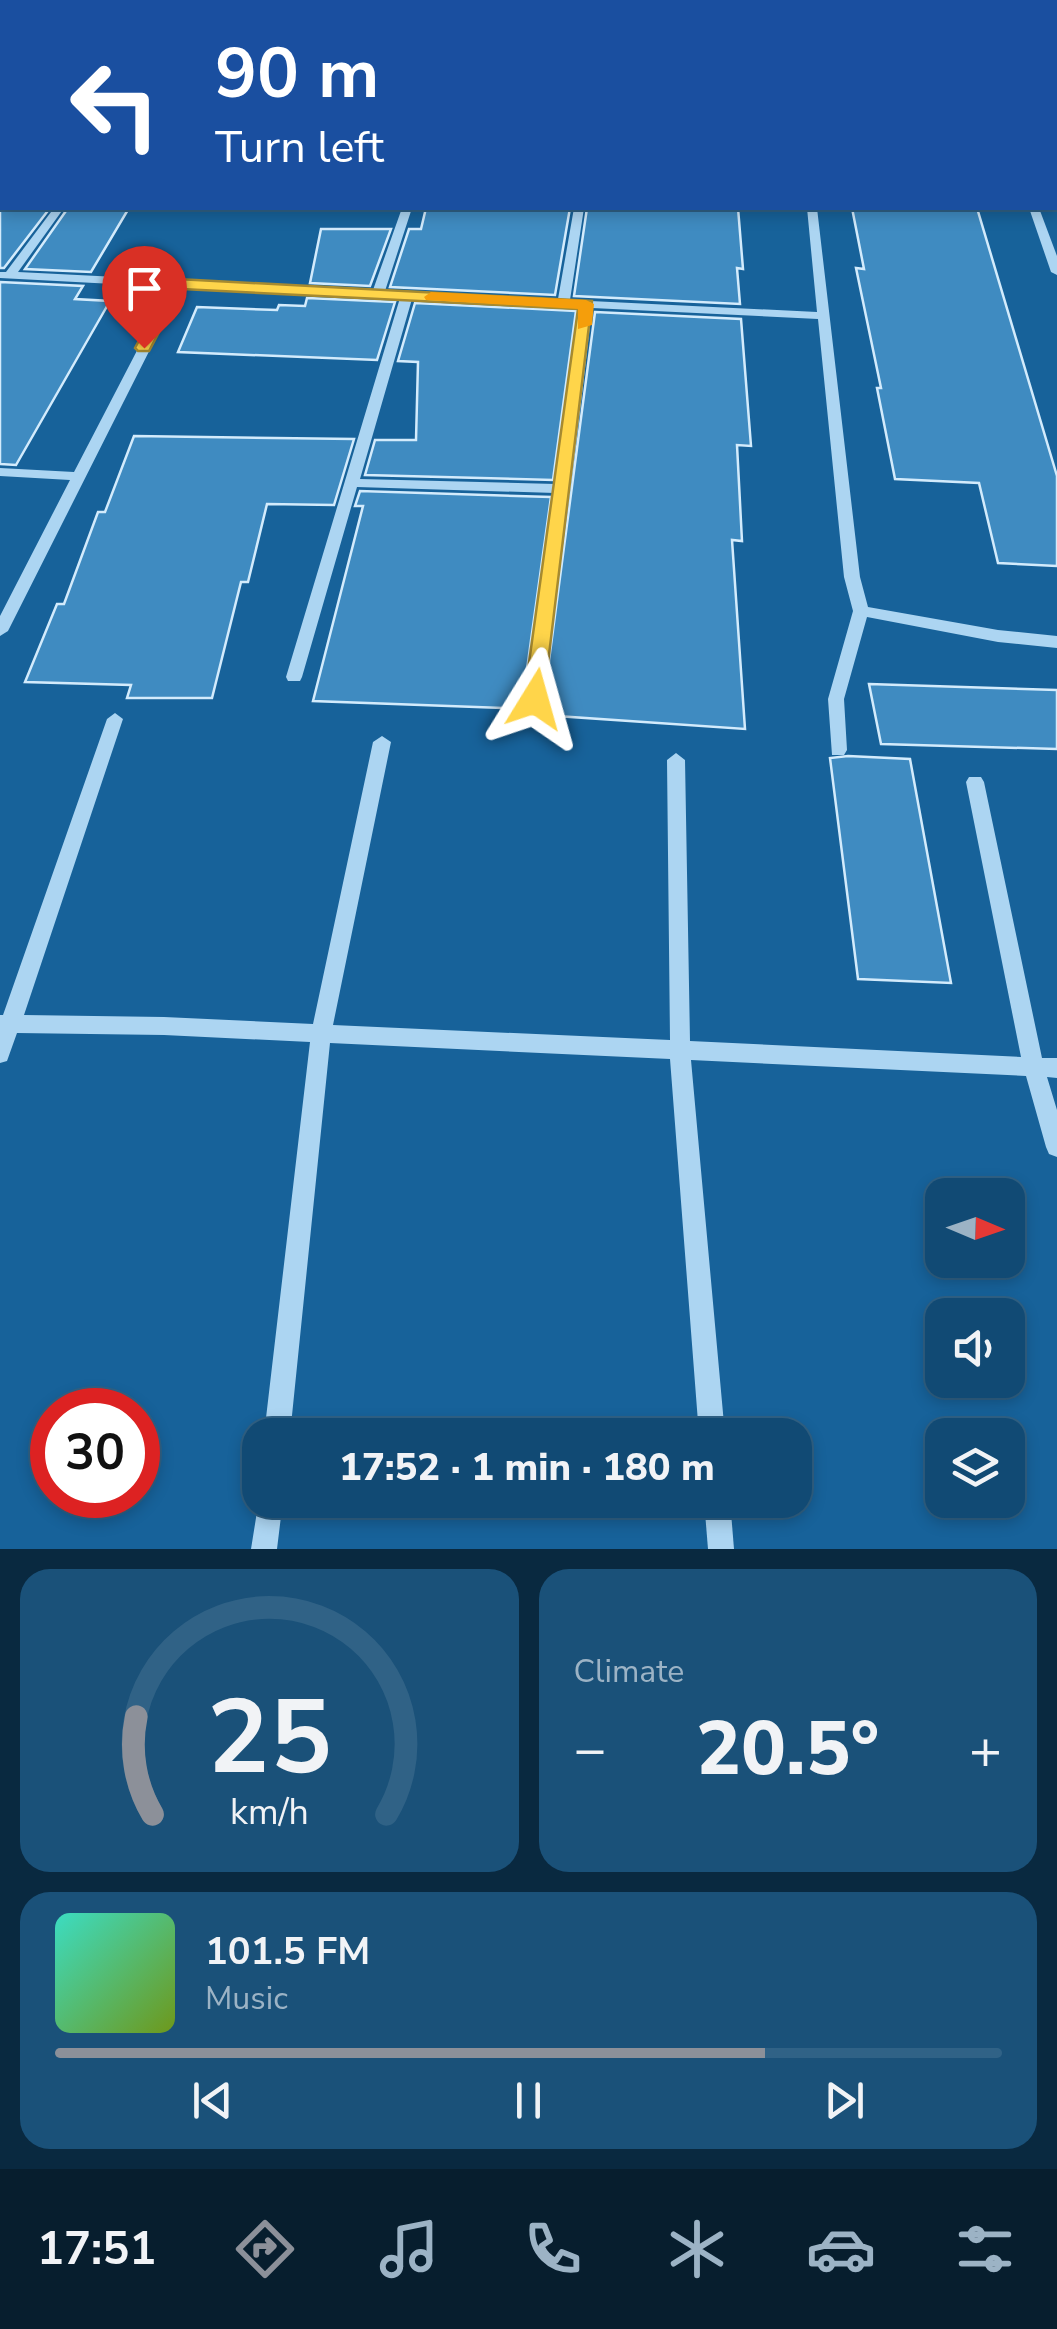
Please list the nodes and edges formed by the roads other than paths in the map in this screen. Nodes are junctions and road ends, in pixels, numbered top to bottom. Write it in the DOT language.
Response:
graph roads {
  1 [pos="56,210"];
  2 [pos="406,210"];
  3 [pos="579,210"];
  4 [pos="812,210"];
  5 [pos="1035,210"];
  6 [pos="1057,272"];
  7 [pos="5,275"];
  8 [pos="177,284"];
  9 [pos="378,294"];
  10 [pos="407,296"];
  11 [pos="563,303"];
  12 [pos="586,304"];
  13 [pos="824,316"];
  14 [pos="0,472"];
  15 [pos="78,476"];
  16 [pos="354,483"];
  17 [pos="564,489"];
  18 [pos="861,610"];
  19 [pos="0,631"];
  20 [pos="1057,642"];
  21 [pos="294,677"];
  22 [pos="535,699"];
  23 [pos="116,719"];
  24 [pos="382,742"];
  25 [pos="838,750"];
  26 [pos="676,760"];
  27 [pos="975,782"];
  28 [pos="4,1024"];
  29 [pos="321,1033"];
  30 [pos="680,1050"];
  31 [pos="0,1054"];
  32 [pos="1034,1067"];
  33 [pos="1057,1068"];
  34 [pos="1057,1147"];
  35 [pos="279,1418"];
  36 [pos="711,1418"];
  37 [pos="268,1518"];
  38 [pos="719,1518"];
  39 [pos="264,1549"];
  40 [pos="722,1549"];
  1 -- 7 [label="street"];
  2 -- 9 [label="street"];
  3 -- 11 [label="street"];
  4 -- 13 [label="street"];
  5 -- 6 [label="street"];
  7 -- 8 [label="street"];
  8 -- 9 [label="street"];
  8 -- 15 [label="street"];
  9 -- 10 [label="street"];
  10 -- 11 [label="street"];
  10 -- 16 [label="street"];
  11 -- 12 [label="street"];
  12 -- 13 [label="street"];
  12 -- 17 [label="street"];
  13 -- 18 [label="street"];
  14 -- 15 [label="street"];
  15 -- 19 [label="street"];
  16 -- 17 [label="street"];
  16 -- 21 [label="street"];
  17 -- 22 [label="street"];
  18 -- 20 [label="street"];
  18 -- 25 [label="street"];
  23 -- 28 [label="street"];
  24 -- 29 [label="street"];
  26 -- 30 [label="street"];
  27 -- 32 [label="street"];
  28 -- 29 [label="street"];
  28 -- 31 [label="street"];
  29 -- 30 [label="street"];
  29 -- 35 [label="street"];
  30 -- 32 [label="street"];
  30 -- 36 [label="street"];
  32 -- 33 [label="street"];
  32 -- 34 [label="street"];
  37 -- 39 [label="street"];
  38 -- 40 [label="street"];
}
